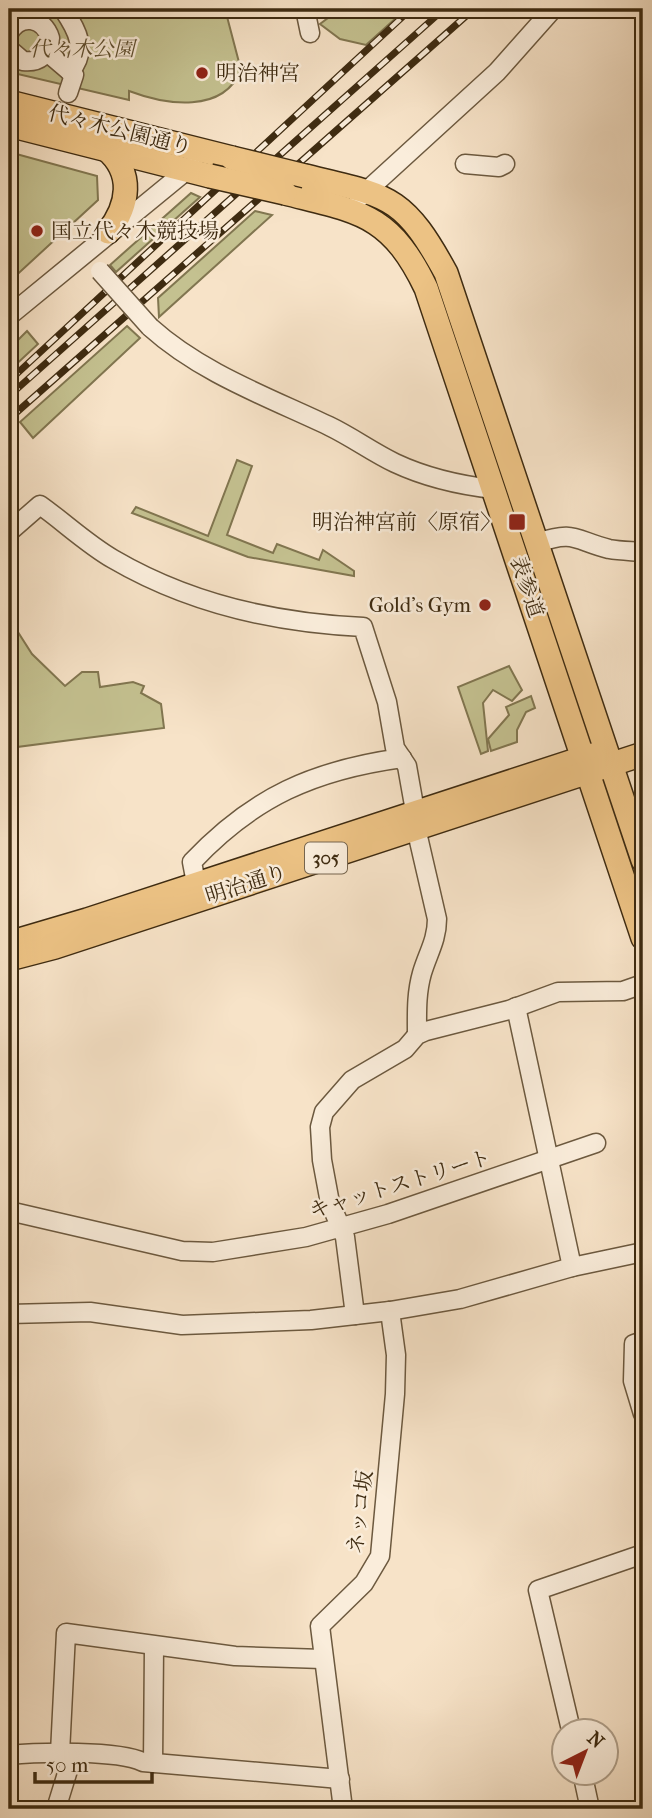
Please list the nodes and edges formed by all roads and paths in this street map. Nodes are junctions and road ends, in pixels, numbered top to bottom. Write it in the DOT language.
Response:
graph roads {
  1 [pos="63,9"];
  2 [pos="305,9"];
  3 [pos="554,9"];
  4 [pos="11,24"];
  5 [pos="310,33"];
  6 [pos="9,48"];
  7 [pos="47,52"];
  8 [pos="70,72"];
  9 [pos="68,93"];
  10 [pos="9,102"];
  11 [pos="9,125"];
  12 [pos="106,149"];
  13 [pos="209,152"];
  14 [pos="465,164"];
  15 [pos="505,164"];
  16 [pos="186,171"];
  17 [pos="305,176"];
  18 [pos="367,191"];
  19 [pos="285,193"];
  20 [pos="346,209"];
  21 [pos="108,232"];
  22 [pos="83,252"];
  23 [pos="9,316"];
  24 [pos="493,489"];
  25 [pos="9,532"];
  26 [pos="537,543"];
  27 [pos="643,552"];
  28 [pos="643,739"];
  29 [pos="643,754"];
  30 [pos="401,758"];
  31 [pos="597,761"];
  32 [pos="416,819"];
  33 [pos="643,860"];
  34 [pos="196,883"];
  35 [pos="643,938"];
  36 [pos="9,943"];
  37 [pos="9,960"];
  38 [pos="643,985"];
  39 [pos="516,1007"];
  40 [pos="417,1035"];
  41 [pos="596,1143"];
  42 [pos="550,1159"];
  43 [pos="9,1211"];
  44 [pos="339,1227"];
  45 [pos="643,1252"];
  46 [pos="572,1267"];
  47 [pos="390,1311"];
  48 [pos="9,1314"];
  49 [pos="355,1315"];
  50 [pos="643,1340"];
  51 [pos="643,1414"];
  52 [pos="643,1554"];
  53 [pos="154,1647"];
  54 [pos="322,1659"];
  55 [pos="567,1716"];
  56 [pos="66,1754"];
  57 [pos="9,1755"];
  58 [pos="153,1763"];
  59 [pos="340,1779"];
  60 [pos="585,1786"];
  61 [pos="56,1809"];
  62 [pos="343,1809"];
  63 [pos="590,1809"];
  1 -- 8 [label="street"];
  2 -- 5 [label="street"];
  3 -- 18 [label="street"];
  4 -- 7 [label="street"];
  6 -- 7 [label="street"];
  7 -- 8 [label="street"];
  8 -- 9 [label="street"];
  10 -- 13 [label="main road, 代々木公園通り"];
  11 -- 12 [label="main road, 代々木公園通り"];
  12 -- 16 [label="main road, 代々木公園通り"];
  12 -- 21 [label="main road"];
  13 -- 16 [label="street"];
  13 -- 17 [label="main road, 代々木公園通り, bridge"];
  14 -- 15 [label="street"];
  16 -- 19 [label="main road, 代々木公園通り, bridge"];
  16 -- 21 [label="street"];
  17 -- 18 [label="main road, 表参道"];
  18 -- 20 [label="street"];
  18 -- 26 [label="main road, 表参道"];
  19 -- 20 [label="main road, 表参道"];
  20 -- 24 [label="main road, 表参道"];
  21 -- 22 [label="street"];
  22 -- 23 [label="street"];
  22 -- 24 [label="street, bridge"];
  24 -- 31 [label="main road, 表参道"];
  25 -- 30 [label="street"];
  26 -- 27 [label="street"];
  26 -- 31 [label="main road, 表参道"];
  28 -- 31 [label="main road, 明治通り / 305"];
  29 -- 31 [label="main road, 明治通り / 305"];
  30 -- 32 [label="street"];
  30 -- 34 [label="street"];
  31 -- 32 [label="main road, 明治通り / 305"];
  31 -- 33 [label="main road, 表参道"];
  31 -- 35 [label="main road, 表参道"];
  32 -- 34 [label="main road, 明治通り / 305"];
  32 -- 37 [label="main road, 明治通り / 305"];
  32 -- 40 [label="street"];
  34 -- 36 [label="main road, 明治通り / 305"];
  38 -- 39 [label="street"];
  39 -- 40 [label="street"];
  39 -- 42 [label="street"];
  40 -- 44 [label="street"];
  41 -- 42 [label="street, キャットストリート"];
  42 -- 44 [label="street, キャットストリート"];
  42 -- 46 [label="street"];
  43 -- 44 [label="street, キャットストリート"];
  44 -- 49 [label="street"];
  45 -- 46 [label="street"];
  46 -- 47 [label="street"];
  47 -- 49 [label="street"];
  47 -- 54 [label="street, ネッコ坂"];
  48 -- 49 [label="street"];
  50 -- 51 [label="street"];
  52 -- 55 [label="street"];
  53 -- 54 [label="street"];
  53 -- 56 [label="street"];
  53 -- 58 [label="street"];
  54 -- 59 [label="street, ネッコ坂"];
  56 -- 57 [label="street"];
  56 -- 58 [label="street"];
  56 -- 61 [label="street"];
  58 -- 59 [label="street"];
  59 -- 62 [label="street, ネッコ坂"];
  60 -- 63 [label="street"];
}
